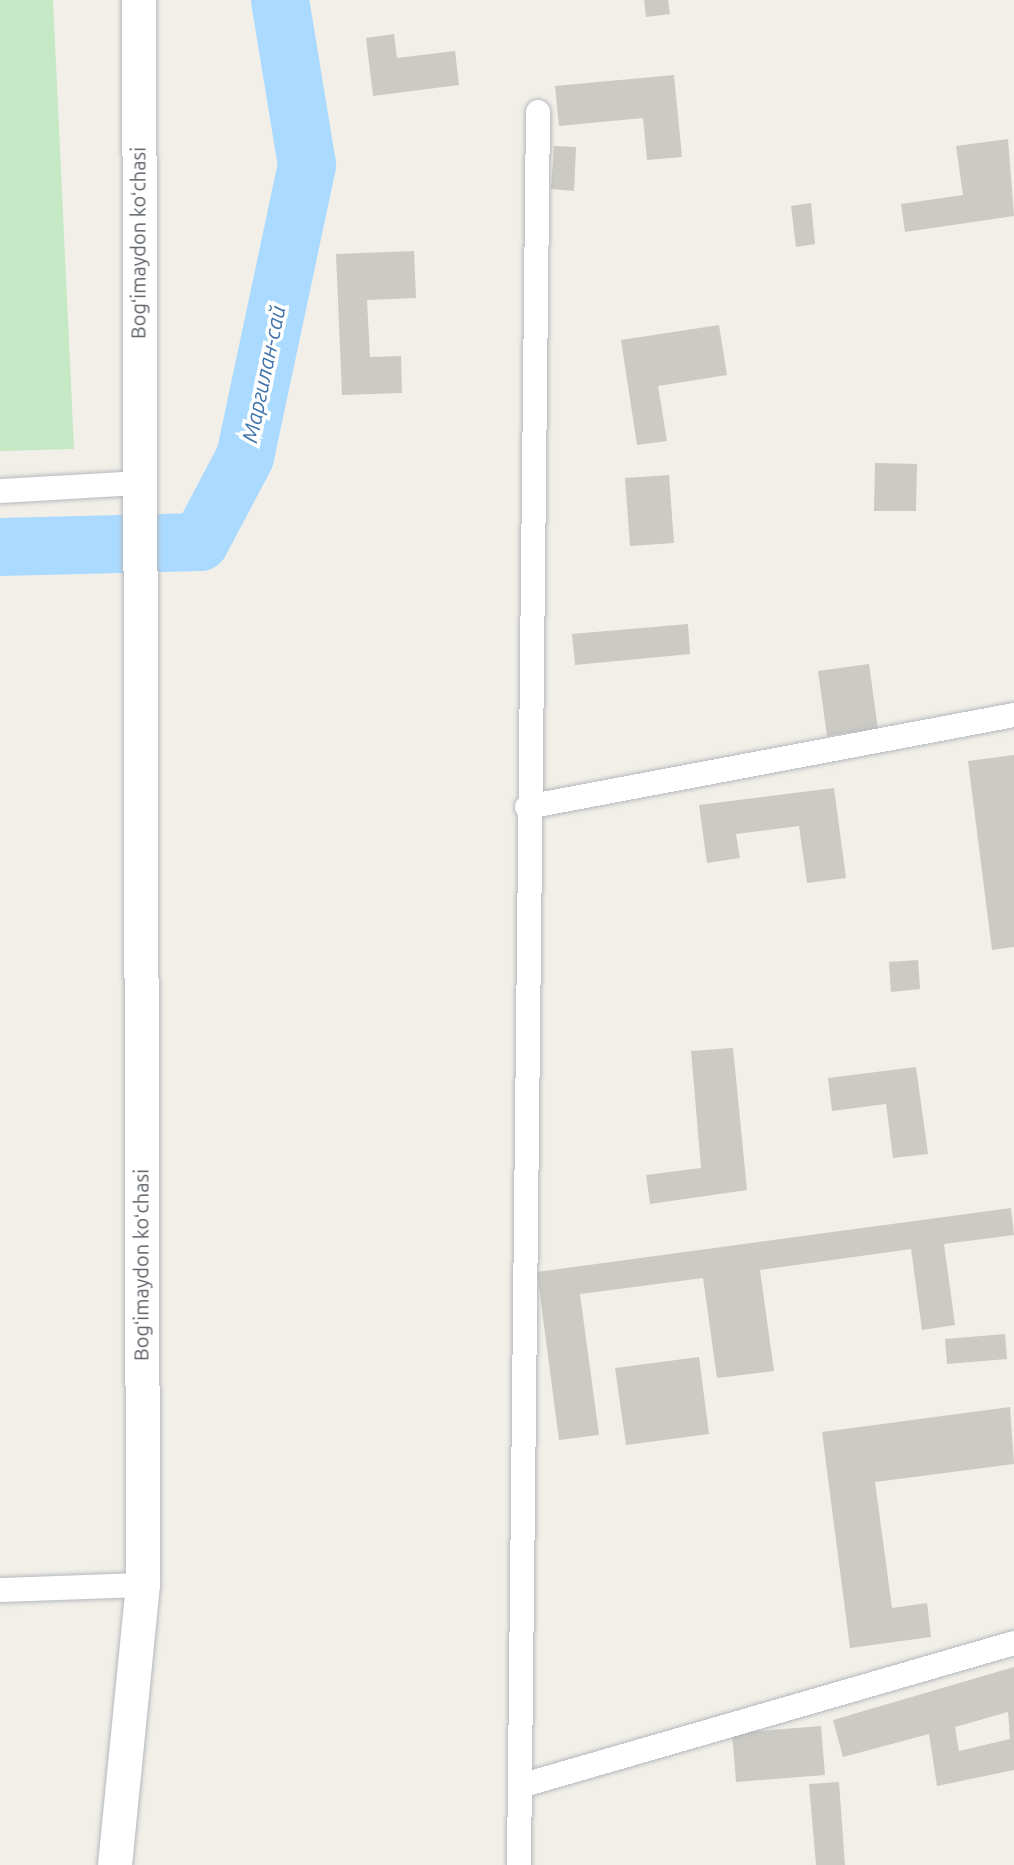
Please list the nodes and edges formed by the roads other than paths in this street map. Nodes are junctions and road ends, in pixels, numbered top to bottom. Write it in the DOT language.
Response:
graph roads {
  1 [pos="139,0"];
  2 [pos="538,112"];
  3 [pos="138,484"];
  4 [pos="0,491"];
  5 [pos="1014,715"];
  6 [pos="527,807"];
  7 [pos="143,1585"];
  8 [pos="0,1590"];
  9 [pos="1014,1643"];
  10 [pos="520,1786"];
  11 [pos="115,1865"];
  12 [pos="519,1865"];
  1 -- 3 [label="main road, Bogʻimaydon koʻchasi"];
  2 -- 6 [label="street"];
  3 -- 4 [label="street"];
  3 -- 7 [label="main road, Bogʻimaydon koʻchasi"];
  5 -- 6 [label="street"];
  6 -- 10 [label="street"];
  7 -- 8 [label="street"];
  7 -- 11 [label="main road, Bogʻimaydon koʻchasi"];
  9 -- 10 [label="street"];
  10 -- 12 [label="street"];
}
